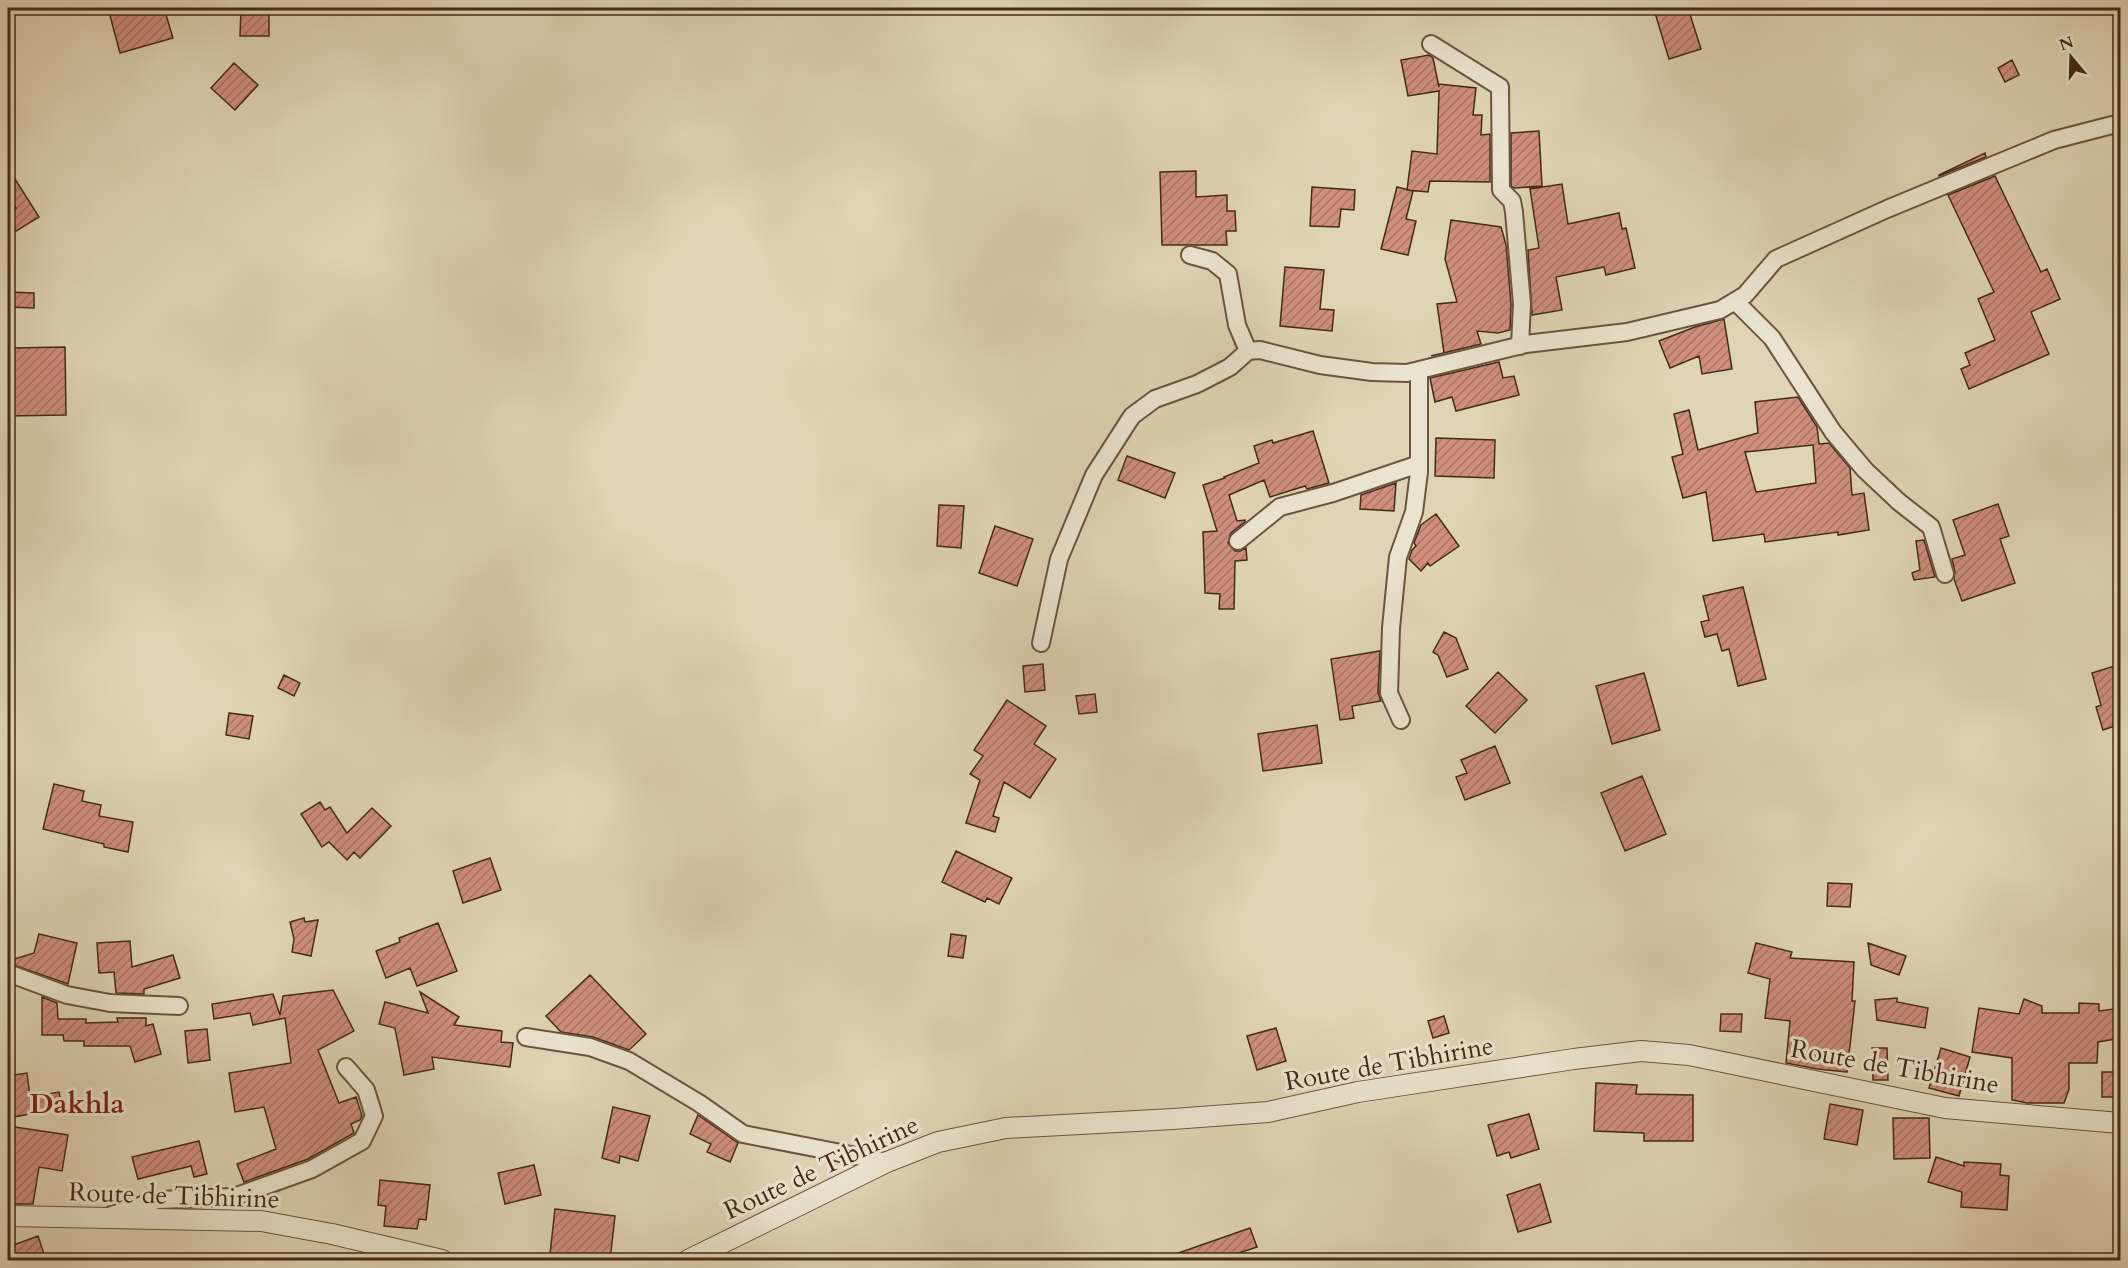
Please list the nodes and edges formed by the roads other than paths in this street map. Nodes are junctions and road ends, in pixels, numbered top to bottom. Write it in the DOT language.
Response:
graph roads {
  1 [pos="1431,44"];
  2 [pos="2121,123"];
  3 [pos="1190,255"];
  4 [pos="1735,301"];
  5 [pos="1520,346"];
  6 [pos="1248,351"];
  7 [pos="1419,370"];
  8 [pos="1419,464"];
  9 [pos="1238,541"];
  10 [pos="1945,574"];
  11 [pos="1041,644"];
  12 [pos="1401,720"];
  13 [pos="8,973"];
  14 [pos="178,1006"];
  15 [pos="526,1037"];
  16 [pos="346,1067"];
  17 [pos="2121,1124"];
  18 [pos="886,1162"];
  19 [pos="8,1216"];
  20 [pos="103,1217"];
  21 [pos="442,1260"];
  22 [pos="688,1260"];
  1 -- 5 [label="street"];
  2 -- 4 [label="street"];
  3 -- 6 [label="street"];
  4 -- 5 [label="street"];
  4 -- 10 [label="street"];
  5 -- 7 [label="street"];
  6 -- 7 [label="street"];
  6 -- 11 [label="street"];
  7 -- 8 [label="street"];
  8 -- 9 [label="street"];
  8 -- 12 [label="street"];
  13 -- 14 [label="street"];
  15 -- 18 [label="street"];
  16 -- 20 [label="street"];
  17 -- 18 [label="street, Route de Tibhirine"];
  18 -- 22 [label="street, Route de Tibhirine"];
  19 -- 20 [label="street, Route de Tibhirine"];
  20 -- 21 [label="street, Route de Tibhirine"];
}
